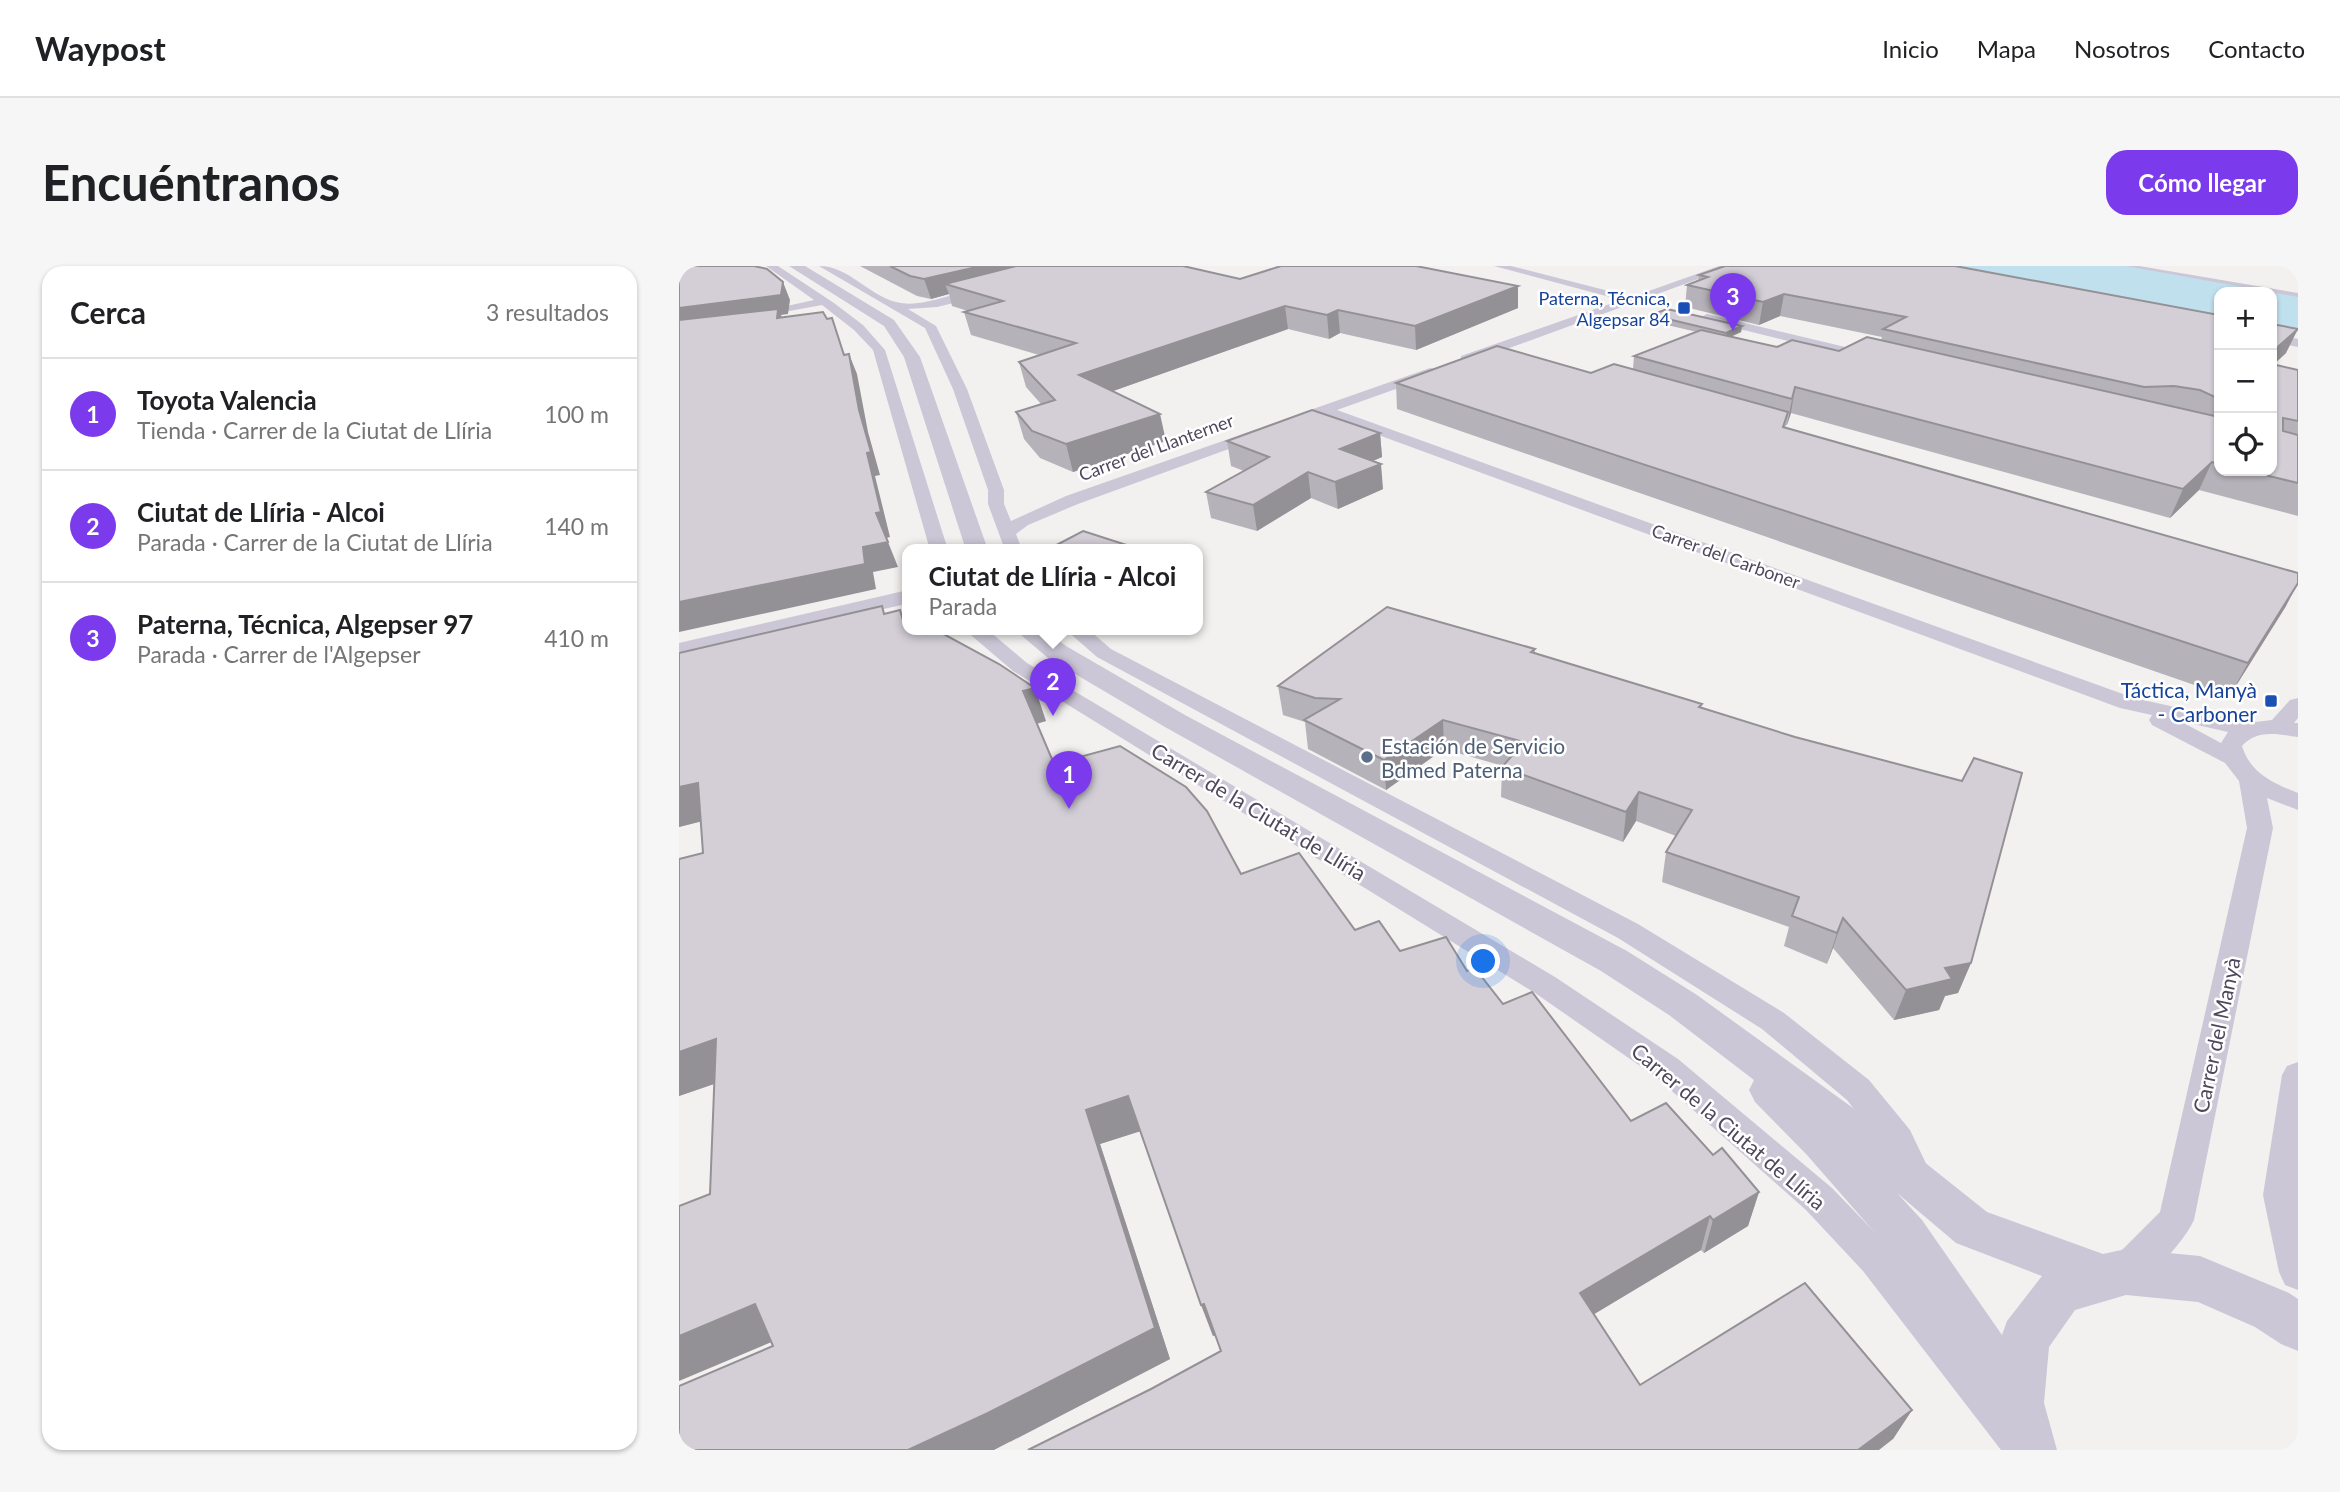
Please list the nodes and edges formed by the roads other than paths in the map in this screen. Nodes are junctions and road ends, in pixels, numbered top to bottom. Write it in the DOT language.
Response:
graph roads {
  1 [pos="771,266"];
  2 [pos="796,266"];
  3 [pos="824,266"];
  4 [pos="1499,266"];
  5 [pos="1729,266"];
  6 [pos="2129,266"];
  7 [pos="2298,295"];
  8 [pos="1632,300"];
  9 [pos="822,302"];
  10 [pos="894,306"];
  11 [pos="1657,306"];
  12 [pos="1695,316"];
  13 [pos="846,317"];
  14 [pos="930,326"];
  15 [pos="2277,333"];
  16 [pos="2298,337"];
  17 [pos="2277,339"];
  18 [pos="2298,343"];
  19 [pos="1496,349"];
  20 [pos="1523,356"];
  21 [pos="1893,362"];
  22 [pos="1324,410"];
  23 [pos="1302,418"];
  24 [pos="1280,426"];
  25 [pos="996,490"];
  26 [pos="1072,500"];
  27 [pos="1010,542"];
  28 [pos="937,544"];
  29 [pos="975,544"];
  30 [pos="902,599"];
  31 [pos="981,635"];
  32 [pos="1035,635"];
  33 [pos="1082,635"];
  34 [pos="679,649"];
  35 [pos="2128,703"];
  36 [pos="2298,705"];
  37 [pos="2288,728"];
  38 [pos="2248,730"];
  39 [pos="2241,768"];
  40 [pos="2298,802"];
  41 [pos="1683,1005"];
  42 [pos="2298,1075"];
  43 [pos="1919,1184"];
  44 [pos="2298,1272"];
  45 [pos="2114,1274"];
  46 [pos="2298,1327"];
  47 [pos="2025,1434"];
  1 -- 9 [label="street"];
  2 -- 29 [label="street"];
  3 -- 10 [label="street"];
  4 -- 8 [label="street"];
  5 -- 8 [label="street"];
  6 -- 7 [label="lane"];
  8 -- 11 [label="street"];
  8 -- 19 [label="street"];
  9 -- 13 [label="street"];
  9 -- 13 [label="street"];
  10 -- 14 [label="street"];
  10 -- 14 [label="street"];
  12 -- 21 [label="street"];
  13 -- 28 [label="street"];
  14 -- 25 [label="street"];
  15 -- 16 [label="street"];
  17 -- 18 [label="street"];
  19 -- 20 [label="street"];
  19 -- 22 [label="street"];
  22 -- 23 [label="street"];
  22 -- 35 [label="street, Carrer del Carboner"];
  24 -- 26 [label="street, Carrer del Llanterner"];
  25 -- 26 [label="street, Carrer del Llanterner"];
  25 -- 27 [label="street"];
  26 -- 27 [label="street, Carrer del Llanterner"];
  30 -- 34 [label="street"];
  31 -- 47 [label="street, Carrer de la Ciutat de Llíria"];
  32 -- 41 [label="street, Carrer de la Ciutat de Llíria"];
  33 -- 43 [label="street, Carrer de la Ciutat de Llíria"];
  35 -- 38 [label="street, Carrer del Carboner"];
  35 -- 39 [label="street, Carrer del Carboner"];
  36 -- 37 [label="street"];
  37 -- 38 [label="street, Carrer del Carboner"];
  38 -- 39 [label="street"];
  39 -- 40 [label="street, Carrer del Carboner"];
  39 -- 45 [label="street, Carrer del Manyà"];
  41 -- 43 [label="street, Carrer de la Ciutat de Llíria"];
  41 -- 47 [label="street, Carrer de la Ciutat de Llíria"];
  42 -- 44 [label="street"];
  43 -- 45 [label="street, Carrer de la Ciutat de Llíria"];
  45 -- 46 [label="street, Carrer de la Ciutat de Llíria"];
  45 -- 47 [label="street, Carrer de la Ciutat de Llíria"];
}
